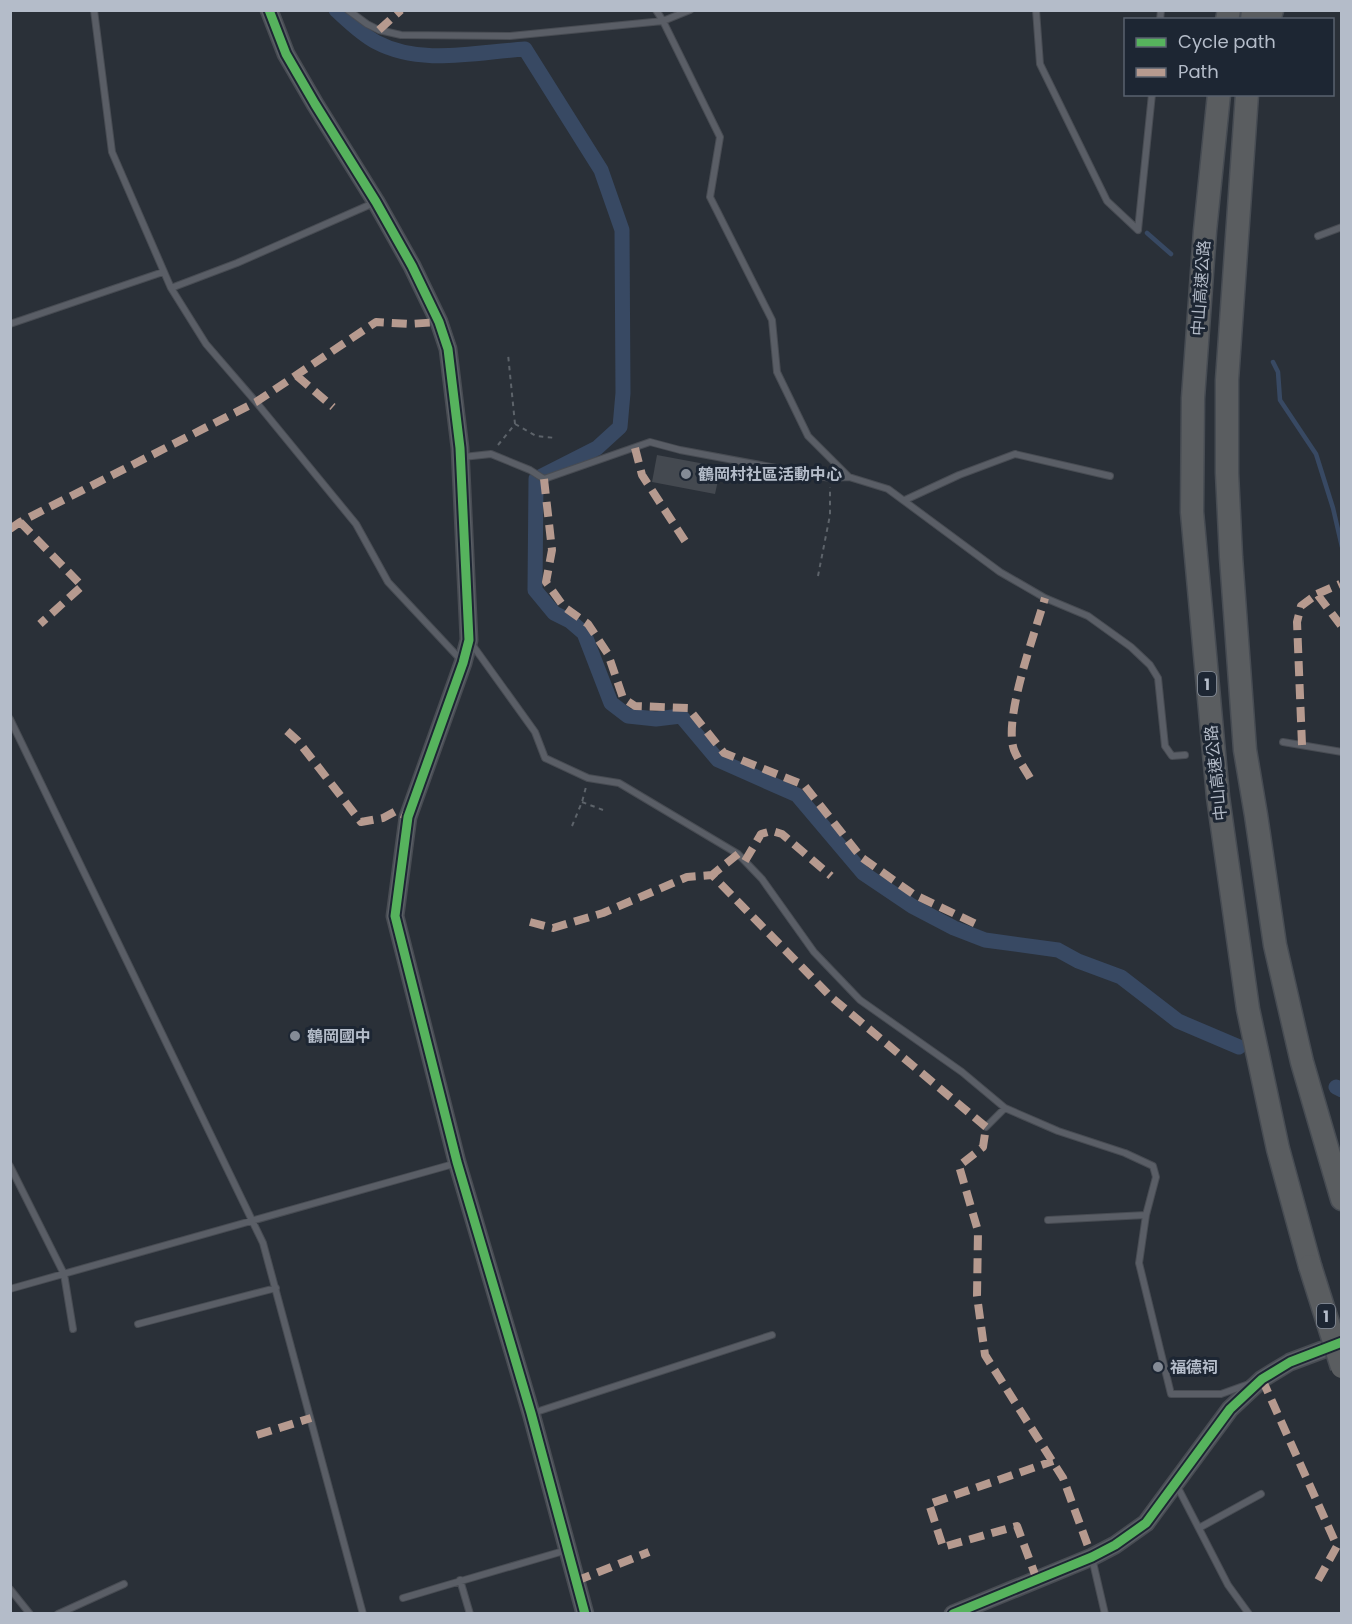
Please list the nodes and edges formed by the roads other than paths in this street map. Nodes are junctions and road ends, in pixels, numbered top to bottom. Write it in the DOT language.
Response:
graph roads {
  1 [pos="94,10"];
  2 [pos="269,10"];
  3 [pos="348,10"];
  4 [pos="656,10"];
  5 [pos="690,10"];
  6 [pos="1036,10"];
  7 [pos="663,21"];
  8 [pos="1152,96"];
  9 [pos="1219,96"];
  10 [pos="1248,99"];
  11 [pos="376,202"];
  12 [pos="1341,227"];
  13 [pos="1318,236"];
  14 [pos="164,272"];
  15 [pos="171,288"];
  16 [pos="10,324"];
  17 [pos="460,457"];
  18 [pos="849,477"];
  19 [pos="1110,477"];
  20 [pos="905,500"];
  21 [pos="469,640"];
  22 [pos="463,663"];
  23 [pos="10,719"];
  24 [pos="1283,742"];
  25 [pos="1341,752"];
  26 [pos="1185,755"];
  27 [pos="1005,1108"];
  28 [pos="986,1127"];
  29 [pos="458,1162"];
  30 [pos="10,1166"];
  31 [pos="1341,1199"];
  32 [pos="1146,1215"];
  33 [pos="253,1220"];
  34 [pos="1048,1220"];
  35 [pos="64,1274"];
  36 [pos="276,1288"];
  37 [pos="10,1289"];
  38 [pos="138,1324"];
  39 [pos="73,1329"];
  40 [pos="772,1335"];
  41 [pos="1322,1350"];
  42 [pos="1341,1367"];
  43 [pos="1262,1379"];
  44 [pos="531,1413"];
  45 [pos="1176,1483"];
  46 [pos="1261,1494"];
  47 [pos="1199,1528"];
  48 [pos="568,1550"];
  49 [pos="1092,1557"];
  50 [pos="460,1580"];
  51 [pos="124,1584"];
  52 [pos="10,1589"];
  53 [pos="403,1599"];
  54 [pos="30,1614"];
  55 [pos="58,1614"];
  56 [pos="363,1614"];
  57 [pos="470,1614"];
  58 [pos="585,1614"];
  59 [pos="953,1614"];
  60 [pos="1105,1614"];
  61 [pos="1249,1614"];
  1 -- 14 [label="lane"];
  2 -- 11 [label="street"];
  3 -- 7 [label="lane"];
  4 -- 7 [label="lane"];
  5 -- 7 [label="lane"];
  6 -- 8 [label="lane"];
  7 -- 18 [label="lane"];
  9 -- 42 [label="highway, 中山高速公路 / 1, bridge"];
  10 -- 31 [label="highway, 中山高速公路 / 1"];
  11 -- 15 [label="lane"];
  11 -- 17 [label="street"];
  12 -- 13 [label="lane"];
  14 -- 15 [label="lane"];
  14 -- 16 [label="lane"];
  15 -- 22 [label="lane"];
  17 -- 18 [label="lane"];
  17 -- 21 [label="street"];
  18 -- 20 [label="lane"];
  19 -- 20 [label="lane"];
  20 -- 26 [label="lane"];
  21 -- 22 [label="street"];
  21 -- 27 [label="lane"];
  22 -- 29 [label="street"];
  23 -- 33 [label="lane"];
  24 -- 25 [label="lane"];
  27 -- 28 [label="lane"];
  27 -- 32 [label="lane"];
  29 -- 33 [label="lane"];
  29 -- 44 [label="street"];
  30 -- 35 [label="lane"];
  32 -- 34 [label="lane"];
  32 -- 43 [label="lane"];
  33 -- 35 [label="lane"];
  33 -- 36 [label="lane"];
  35 -- 37 [label="lane"];
  35 -- 39 [label="lane"];
  36 -- 38 [label="lane"];
  36 -- 56 [label="lane"];
  40 -- 44 [label="lane"];
  41 -- 43 [label="street"];
  43 -- 45 [label="street"];
  44 -- 48 [label="street"];
  45 -- 47 [label="lane"];
  45 -- 49 [label="street"];
  46 -- 47 [label="lane"];
  47 -- 61 [label="lane"];
  48 -- 50 [label="lane"];
  48 -- 58 [label="street"];
  49 -- 59 [label="street"];
  49 -- 60 [label="lane"];
  50 -- 53 [label="lane"];
  50 -- 57 [label="lane"];
  51 -- 55 [label="lane"];
  52 -- 54 [label="lane"];
}
